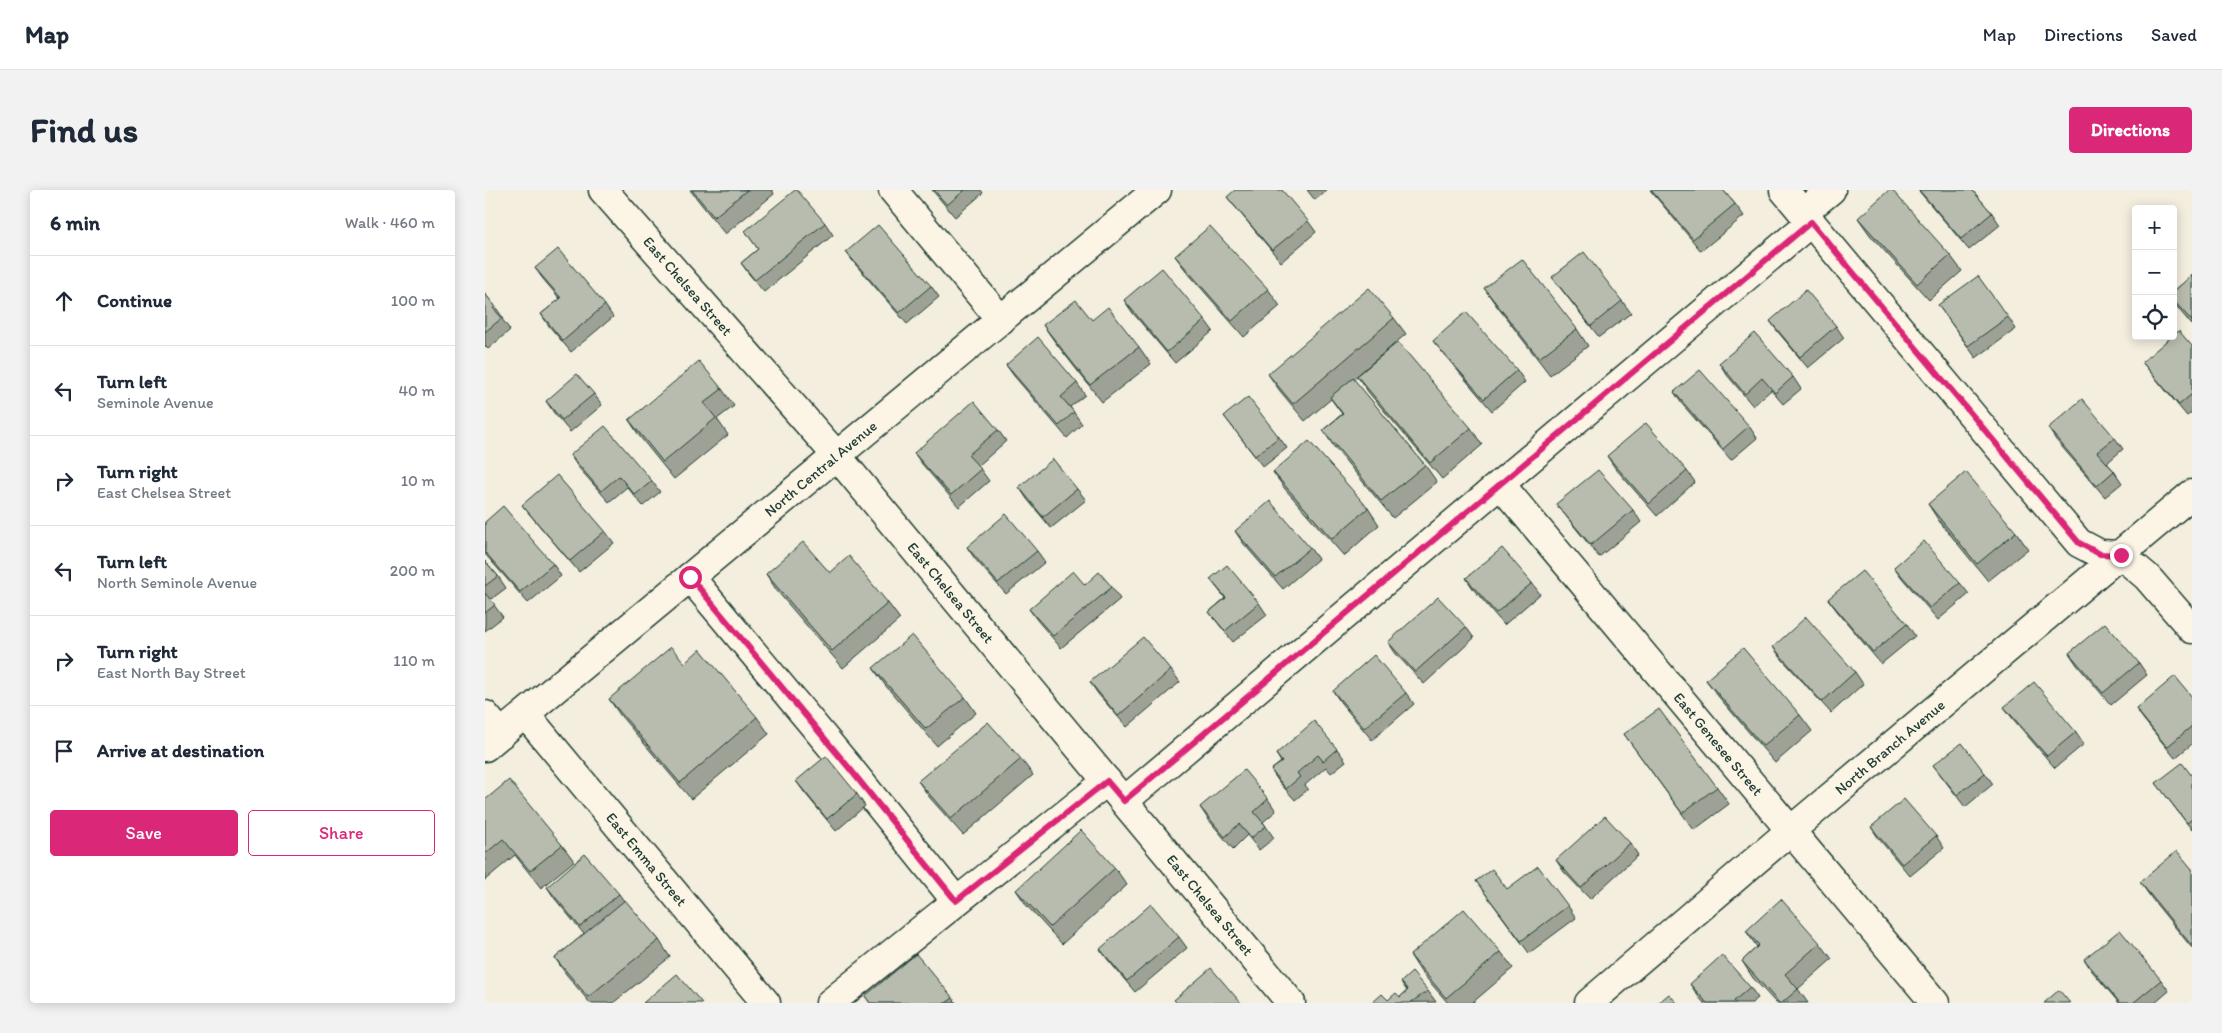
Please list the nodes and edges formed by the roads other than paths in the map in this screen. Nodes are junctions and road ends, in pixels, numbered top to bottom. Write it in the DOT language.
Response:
graph roads {
  1 [pos="603,190"];
  2 [pos="893,190"];
  3 [pos="1157,190"];
  4 [pos="1784,190"];
  5 [pos="1831,190"];
  6 [pos="1807,218"];
  7 [pos="1001,320"];
  8 [pos="837,456"];
  9 [pos="1501,485"];
  10 [pos="2192,494"];
  11 [pos="2121,555"];
  12 [pos="690,577"];
  13 [pos="2192,629"];
  14 [pos="526,715"];
  15 [pos="490,732"];
  16 [pos="1115,791"];
  17 [pos="1790,831"];
  18 [pos="956,901"];
  19 [pos="767,1003"];
  20 [pos="830,1003"];
  21 [pos="1291,1003"];
  22 [pos="1589,1003"];
  23 [pos="1935,1003"];
  1 -- 8 [label="street, East Chelsea Street"];
  2 -- 7 [label="street"];
  3 -- 7 [label="street, North Central Avenue"];
  4 -- 6 [label="street"];
  5 -- 6 [label="street"];
  6 -- 9 [label="street"];
  6 -- 11 [label="street"];
  7 -- 8 [label="street, North Central Avenue"];
  8 -- 12 [label="street, North Central Avenue"];
  8 -- 16 [label="street, East Chelsea Street"];
  9 -- 16 [label="street"];
  9 -- 17 [label="street, East Genesee Street"];
  10 -- 11 [label="street, North Branch Avenue"];
  11 -- 13 [label="street"];
  11 -- 17 [label="street, North Branch Avenue"];
  12 -- 14 [label="street, North Central Avenue"];
  12 -- 18 [label="street"];
  14 -- 15 [label="street, North Central Avenue"];
  14 -- 19 [label="street, East Emma Street"];
  16 -- 18 [label="street"];
  16 -- 21 [label="street, East Chelsea Street"];
  17 -- 22 [label="street, North Branch Avenue"];
  17 -- 23 [label="street, East Genesee Street"];
  18 -- 20 [label="street"];
}
